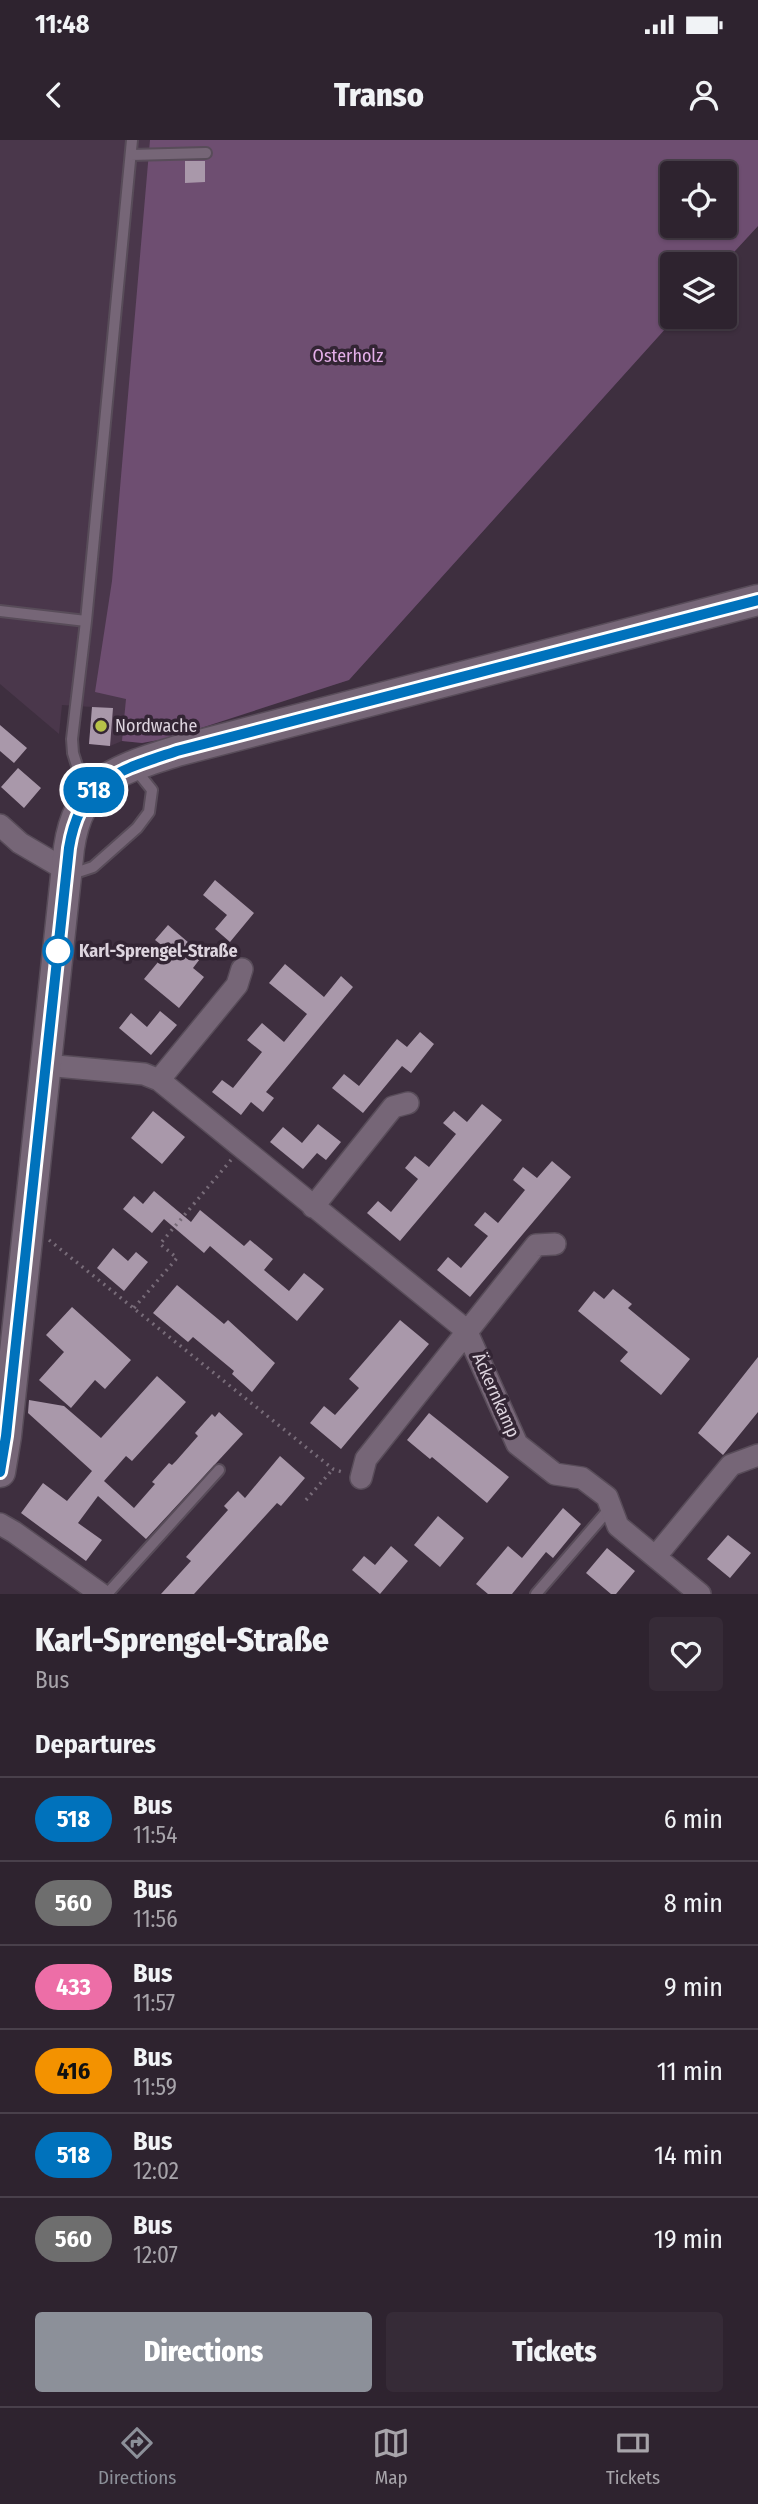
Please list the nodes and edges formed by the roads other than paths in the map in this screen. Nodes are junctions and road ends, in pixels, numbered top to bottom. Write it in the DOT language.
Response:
graph roads {
  1 [pos="132,140"];
  2 [pos="206,153"];
  3 [pos="131,155"];
  4 [pos="758,600"];
  5 [pos="0,611"];
  6 [pos="86,621"];
  7 [pos="127,768"];
  8 [pos="87,797"];
  9 [pos="0,825"];
  10 [pos="66,870"];
  11 [pos="242,969"];
  12 [pos="45,1065"];
  13 [pos="159,1080"];
  14 [pos="408,1102"];
  15 [pos="313,1207"];
  16 [pos="555,1244"];
  17 [pos="466,1330"];
  18 [pos="758,1455"];
  19 [pos="219,1470"];
  20 [pos="0,1472"];
  21 [pos="361,1478"];
  22 [pos="611,1507"];
  23 [pos="0,1524"];
  24 [pos="656,1556"];
  25 [pos="101,1594"];
  26 [pos="107,1594"];
  27 [pos="536,1594"];
  28 [pos="700,1594"];
  1 -- 3 [label="lane"];
  2 -- 3 [label="lane"];
  3 -- 6 [label="lane"];
  4 -- 7 [label="main road"];
  5 -- 6 [label="lane"];
  6 -- 8 [label="lane"];
  7 -- 8 [label="main road"];
  7 -- 10 [label="lane"];
  8 -- 10 [label="main road"];
  9 -- 10 [label="street"];
  10 -- 12 [label="main road"];
  11 -- 13 [label="street"];
  12 -- 13 [label="street, Äckernkamp"];
  12 -- 20 [label="main road"];
  13 -- 15 [label="street, Äckernkamp"];
  14 -- 15 [label="street"];
  15 -- 17 [label="street, Äckernkamp"];
  16 -- 17 [label="street, Äckernkamp"];
  17 -- 21 [label="street, Äckernkamp"];
  17 -- 22 [label="street, Äckernkamp"];
  18 -- 24 [label="street"];
  19 -- 26 [label="lane"];
  22 -- 24 [label="street, Äckernkamp"];
  22 -- 27 [label="lane"];
  23 -- 25 [label="street"];
  24 -- 28 [label="street, Äckernkamp"];
}
